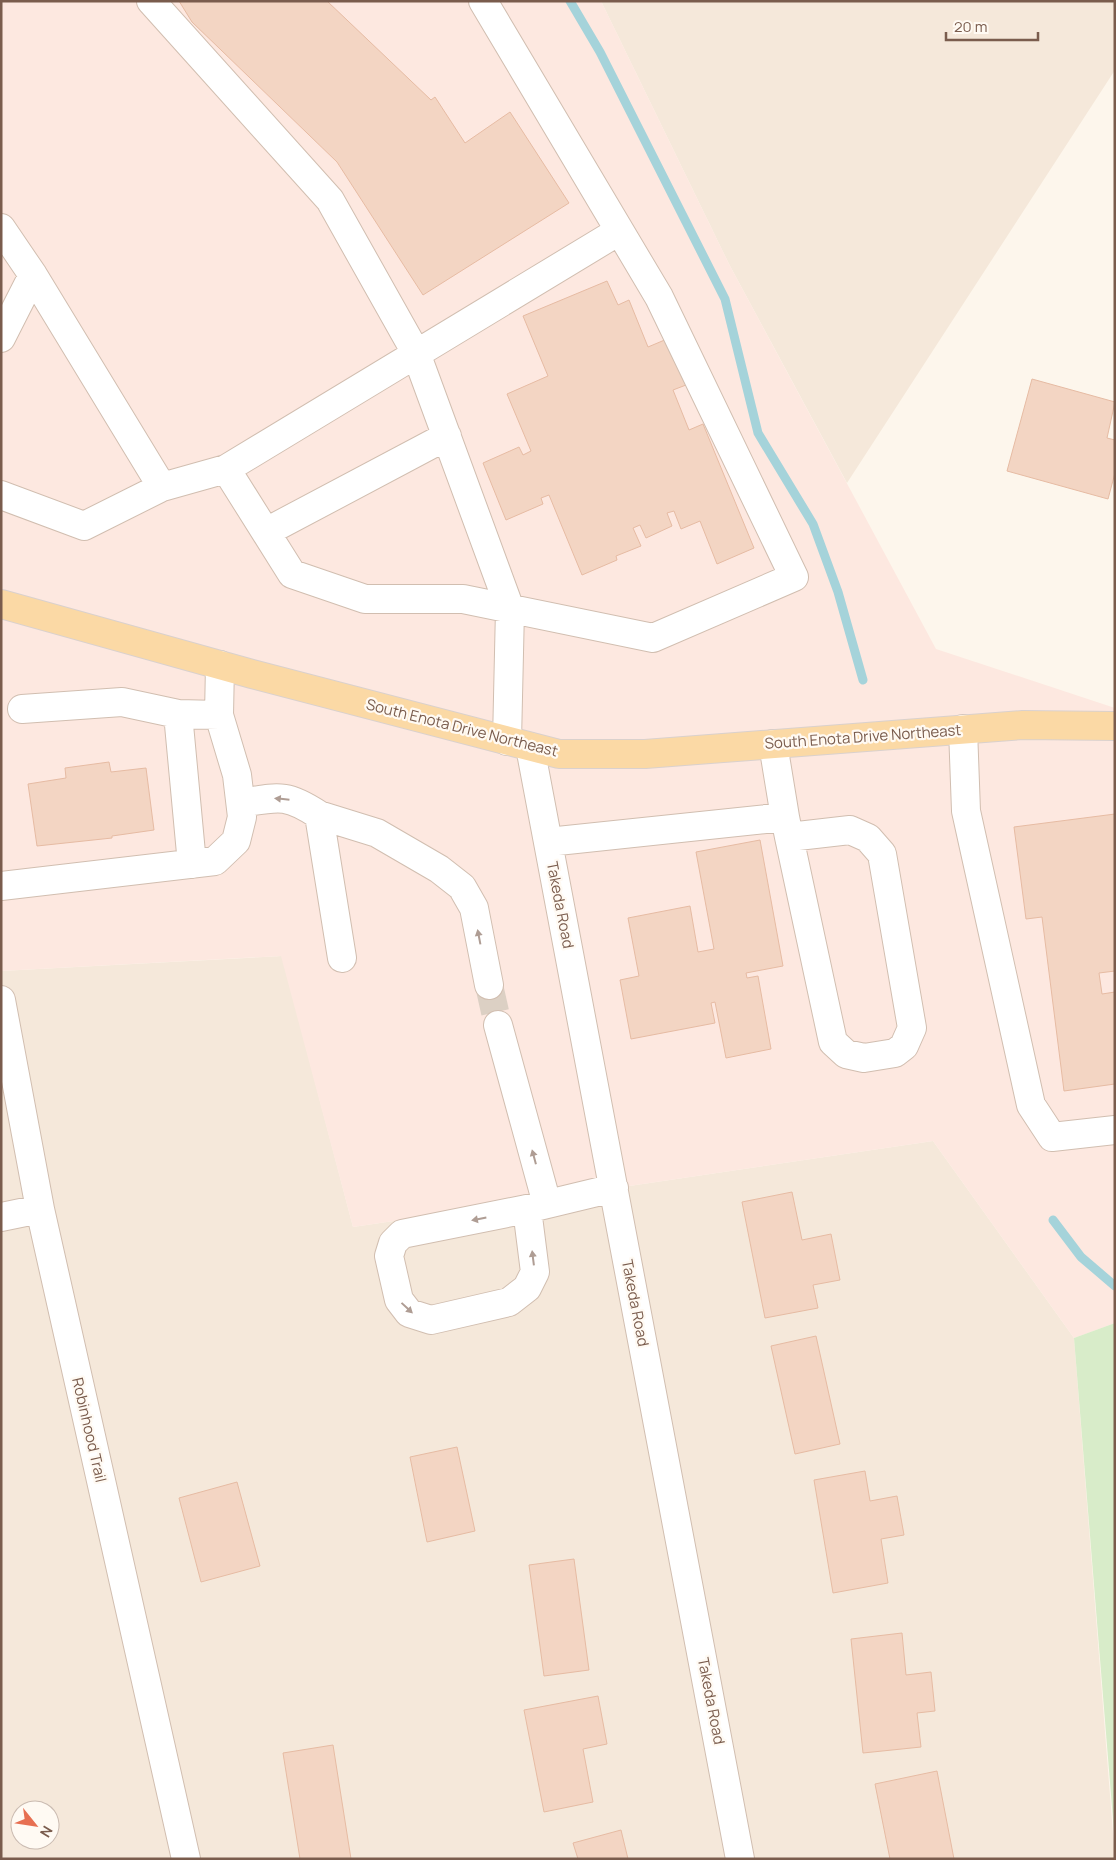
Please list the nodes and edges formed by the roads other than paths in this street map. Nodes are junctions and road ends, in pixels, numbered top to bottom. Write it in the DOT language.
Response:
graph roads {
  1 [pos="152,1"];
  2 [pos="483,1"];
  3 [pos="1,228"];
  4 [pos="619,230"];
  5 [pos="33,275"];
  6 [pos="1,338"];
  7 [pos="416,353"];
  8 [pos="447,436"];
  9 [pos="226,469"];
  10 [pos="162,487"];
  11 [pos="1,495"];
  12 [pos="266,532"];
  13 [pos="1,604"];
  14 [pos="510,608"];
  15 [pos="220,665"];
  16 [pos="22,709"];
  17 [pos="178,714"];
  18 [pos="219,715"];
  19 [pos="1115,726"];
  20 [pos="963,730"];
  21 [pos="519,744"];
  22 [pos="773,744"];
  23 [pos="240,803"];
  24 [pos="320,815"];
  25 [pos="787,827"];
  26 [pos="548,842"];
  27 [pos="192,864"];
  28 [pos="1,886"];
  29 [pos="342,958"];
  30 [pos="489,984"];
  31 [pos="1,1000"];
  32 [pos="498,1025"];
  33 [pos="1115,1130"];
  34 [pos="614,1188"];
  35 [pos="537,1207"];
  36 [pos="40,1209"];
  37 [pos="1,1217"];
  38 [pos="186,1859"];
  39 [pos="740,1859"];
  1 -- 7 [label="street"];
  2 -- 4 [label="street"];
  3 -- 5 [label="street"];
  4 -- 7 [label="street"];
  4 -- 14 [label="street"];
  5 -- 6 [label="street"];
  5 -- 10 [label="street"];
  7 -- 8 [label="street"];
  7 -- 9 [label="street"];
  8 -- 12 [label="street"];
  8 -- 14 [label="street"];
  9 -- 10 [label="street"];
  9 -- 12 [label="street"];
  10 -- 11 [label="street"];
  12 -- 14 [label="street"];
  13 -- 15 [label="main road, South Enota Drive Northeast"];
  14 -- 21 [label="street, Takeda Road"];
  15 -- 18 [label="street"];
  15 -- 21 [label="main road, South Enota Drive Northeast"];
  16 -- 17 [label="street"];
  17 -- 18 [label="street"];
  17 -- 27 [label="street"];
  18 -- 23 [label="street"];
  19 -- 20 [label="main road, South Enota Drive Northeast"];
  20 -- 22 [label="main road, South Enota Drive Northeast"];
  20 -- 33 [label="street"];
  21 -- 22 [label="main road, South Enota Drive Northeast"];
  21 -- 26 [label="street, Takeda Road"];
  22 -- 25 [label="street"];
  24 -- 23 [label="street, one-way"];
  23 -- 27 [label="street"];
  24 -- 29 [label="street"];
  30 -- 24 [label="street, one-way"];
  25 -- 25 [label="street"];
  25 -- 26 [label="street"];
  26 -- 34 [label="street, Takeda Road"];
  27 -- 28 [label="street"];
  31 -- 36 [label="street, Robinhood Trail"];
  35 -- 32 [label="street, one-way"];
  34 -- 35 [label="street"];
  34 -- 39 [label="street, Takeda Road"];
  35 -- 35 [label="street, one-way"];
  36 -- 37 [label="street"];
  36 -- 38 [label="street, Robinhood Trail"];
}
